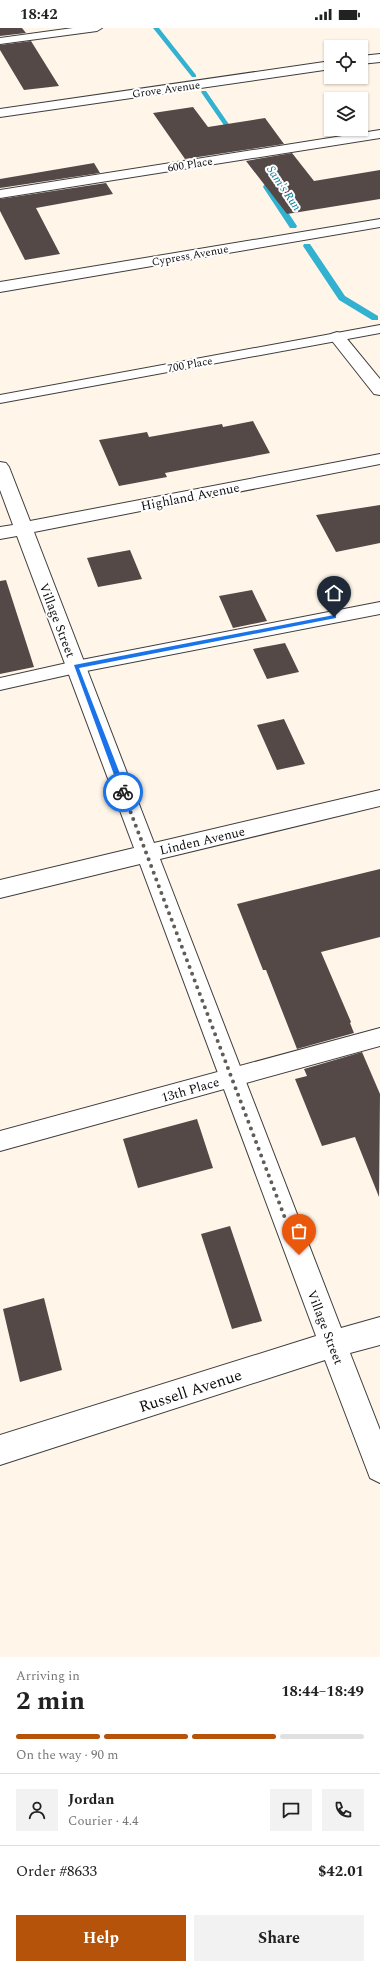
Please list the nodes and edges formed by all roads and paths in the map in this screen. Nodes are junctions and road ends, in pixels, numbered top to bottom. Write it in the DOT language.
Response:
graph roads {
  1 [pos="96,28"];
  2 [pos="0,41"];
  3 [pos="380,58"];
  4 [pos="368,59"];
  5 [pos="324,66"];
  6 [pos="0,113"];
  7 [pos="380,134"];
  8 [pos="0,194"];
  9 [pos="380,222"];
  10 [pos="0,287"];
  11 [pos="380,329"];
  12 [pos="337,337"];
  13 [pos="380,390"];
  14 [pos="0,399"];
  15 [pos="380,459"];
  16 [pos="0,467"];
  17 [pos="23,529"];
  18 [pos="0,533"];
  19 [pos="380,608"];
  20 [pos="76,667"];
  21 [pos="0,684"];
  22 [pos="380,798"];
  23 [pos="147,854"];
  24 [pos="0,889"];
  25 [pos="380,1037"];
  26 [pos="232,1077"];
  27 [pos="0,1142"];
  28 [pos="380,1331"];
  29 [pos="333,1344"];
  30 [pos="0,1450"];
  31 [pos="380,1468"];
  1 -- 2 [label="lane"];
  3 -- 4 [label="street"];
  5 -- 6 [label="street, Grove Avenue"];
  7 -- 8 [label="lane, 600 Place"];
  9 -- 10 [label="street, Cypress Avenue"];
  11 -- 12 [label="lane, 700 Place"];
  12 -- 13 [label="street"];
  12 -- 14 [label="lane, 700 Place"];
  15 -- 17 [label="street, Highland Avenue"];
  16 -- 17 [label="street, Village Street"];
  17 -- 18 [label="street, Highland Avenue"];
  17 -- 20 [label="street, Village Street"];
  19 -- 20 [label="lane"];
  20 -- 21 [label="lane"];
  20 -- 23 [label="street, Village Street"];
  22 -- 23 [label="street, Linden Avenue"];
  23 -- 24 [label="street, Linden Avenue"];
  23 -- 26 [label="street, Village Street"];
  25 -- 26 [label="lane, 13th Place"];
  26 -- 27 [label="lane, 13th Place"];
  26 -- 29 [label="street, Village Street"];
  28 -- 29 [label="street, Russell Avenue"];
  29 -- 30 [label="street, Russell Avenue"];
  29 -- 31 [label="street, Village Street"];
}
